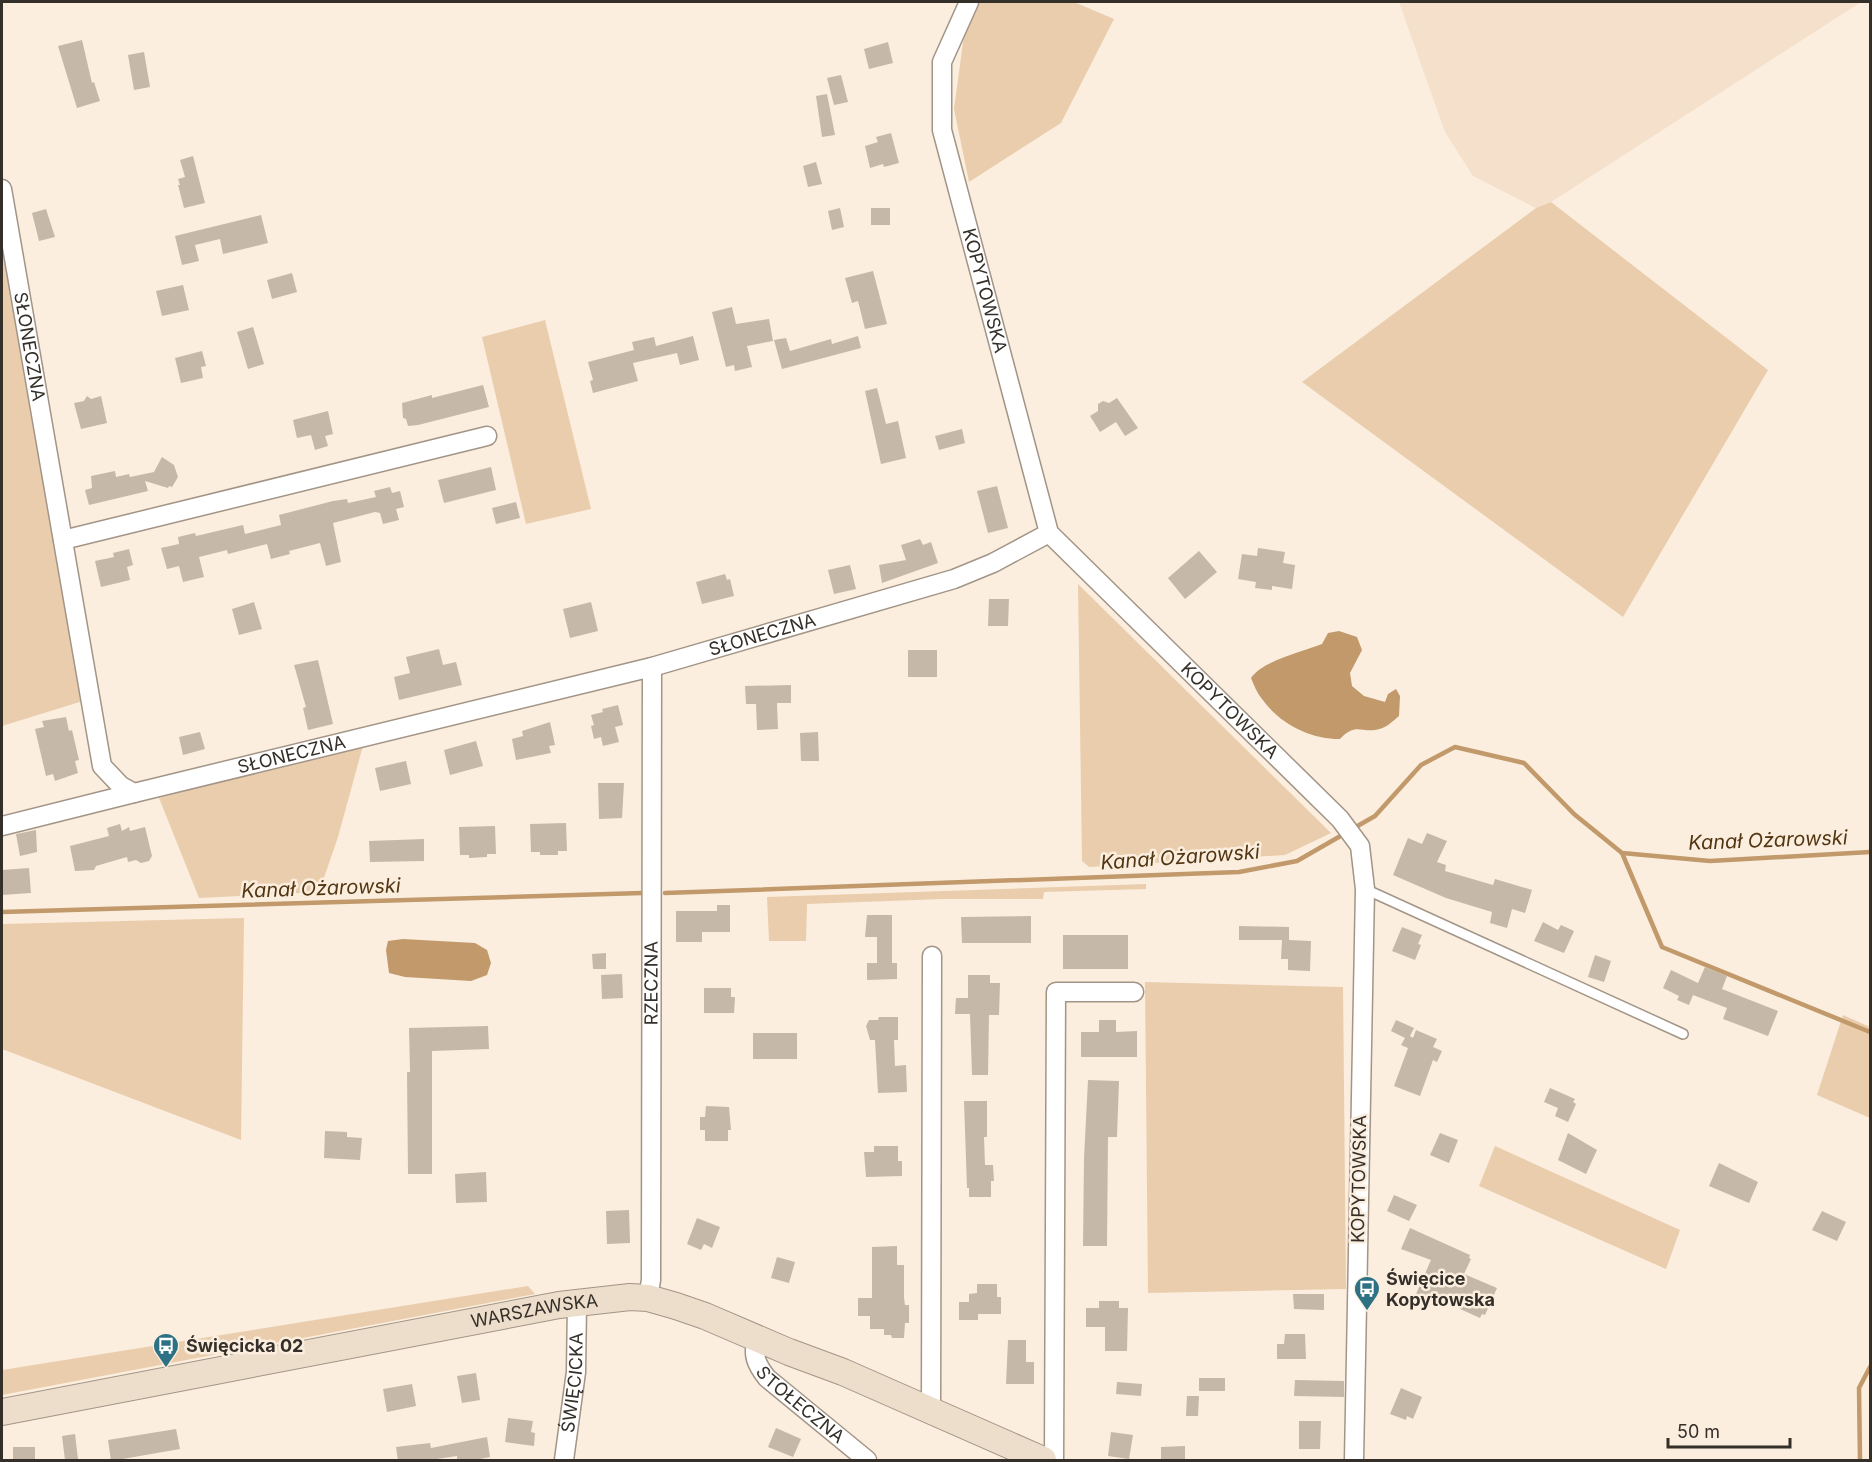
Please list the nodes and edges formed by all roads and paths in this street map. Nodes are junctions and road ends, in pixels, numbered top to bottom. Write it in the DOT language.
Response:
graph roads {
  1 [pos="969,2"];
  2 [pos="2,189"];
  3 [pos="487,436"];
  4 [pos="1049,533"];
  5 [pos="63,540"];
  6 [pos="652,668"];
  7 [pos="135,793"];
  8 [pos="2,826"];
  9 [pos="1365,889"];
  10 [pos="932,956"];
  11 [pos="1134,992"];
  12 [pos="1683,1034"];
  13 [pos="648,1298"];
  14 [pos="577,1303"];
  15 [pos="757,1338"];
  16 [pos="931,1411"];
  17 [pos="2,1412"];
  18 [pos="564,1461"];
  19 [pos="867,1461"];
  20 [pos="1043,1461"];
  21 [pos="1054,1461"];
  22 [pos="1354,1461"];
  1 -- 4 [label="street, KOPYTOWSKA"];
  2 -- 5 [label="street, SŁONECZNA"];
  3 -- 5 [label="street"];
  4 -- 6 [label="street, SŁONECZNA"];
  4 -- 9 [label="street, KOPYTOWSKA"];
  5 -- 7 [label="street, SŁONECZNA"];
  6 -- 7 [label="street, SŁONECZNA"];
  6 -- 13 [label="street, RZECZNA"];
  7 -- 8 [label="street"];
  9 -- 12 [label="lane"];
  9 -- 22 [label="street, KOPYTOWSKA"];
  10 -- 16 [label="street"];
  11 -- 21 [label="street"];
  13 -- 14 [label="main road, WARSZAWSKA"];
  13 -- 15 [label="main road, WARSZAWSKA"];
  14 -- 17 [label="main road, WARSZAWSKA"];
  14 -- 18 [label="street, ŚWIĘCICKA"];
  15 -- 16 [label="main road, WARSZAWSKA"];
  15 -- 19 [label="street, STOŁECZNA"];
  16 -- 20 [label="main road, WARSZAWSKA"];
}
